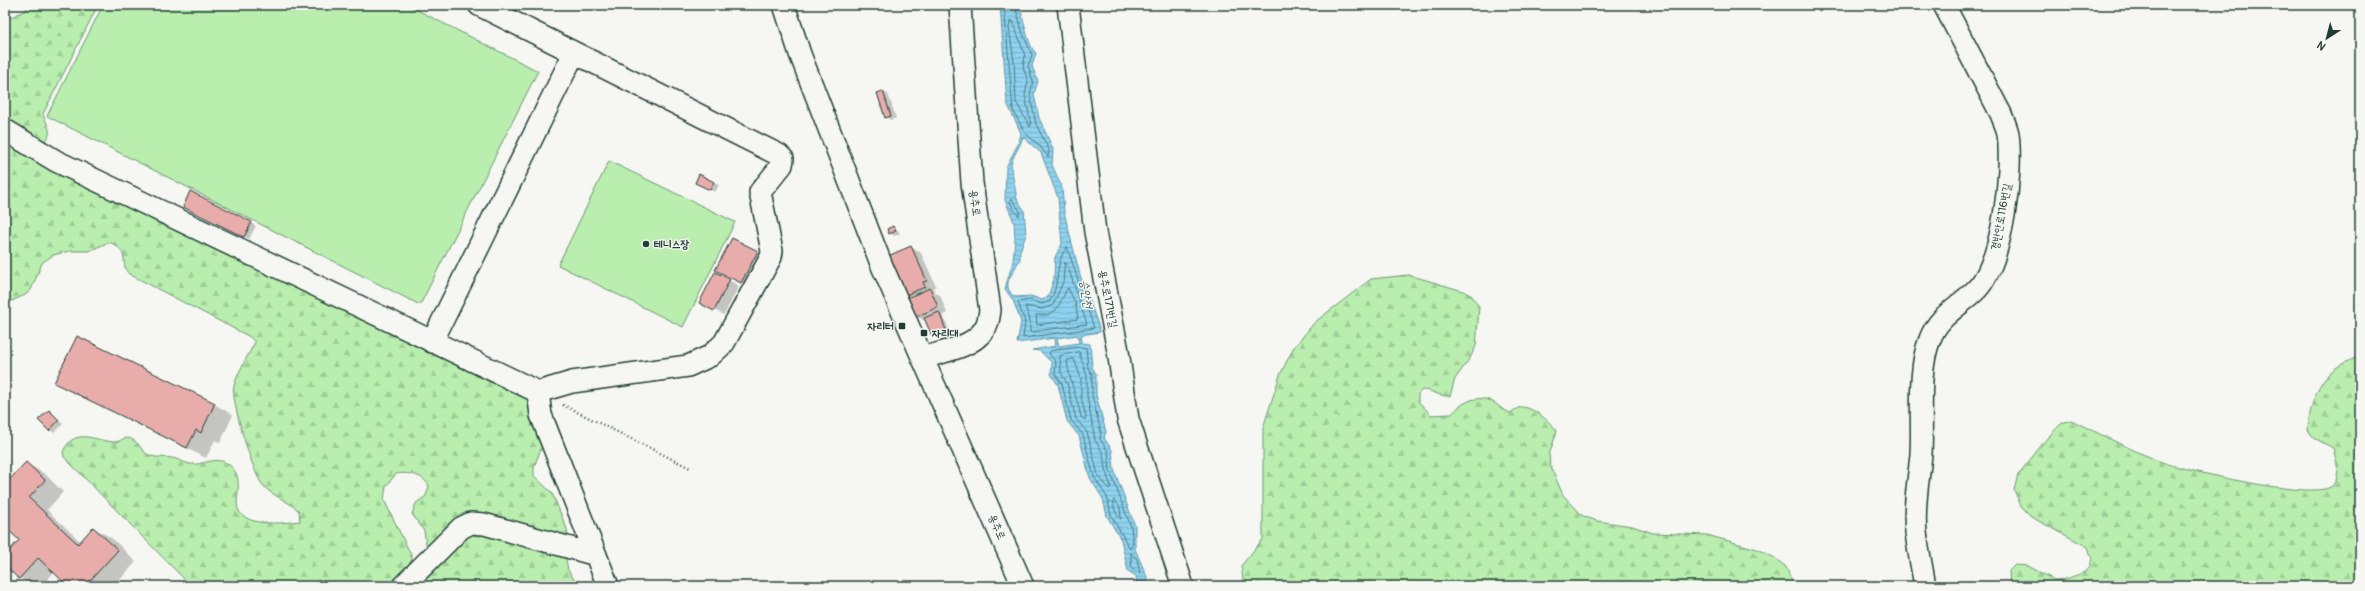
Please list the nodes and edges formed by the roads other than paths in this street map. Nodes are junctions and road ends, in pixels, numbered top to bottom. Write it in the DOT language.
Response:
graph roads {
  1 [pos="479,5"];
  2 [pos="784,5"];
  3 [pos="960,5"];
  4 [pos="1068,5"];
  5 [pos="1944,5"];
  6 [pos="574,53"];
  7 [pos="5,130"];
  8 [pos="432,342"];
  9 [pos="922,358"];
  10 [pos="538,392"];
  11 [pos="596,555"];
  12 [pos="403,586"];
  13 [pos="608,586"];
  14 [pos="1022,586"];
  15 [pos="1183,586"];
  16 [pos="1925,586"];
  1 -- 6 [label="street"];
  2 -- 9 [label="street, 용추로"];
  3 -- 9 [label="street, 용추로"];
  4 -- 15 [label="street, 용추로171번길"];
  5 -- 16 [label="street, 경반안로116번길"];
  6 -- 8 [label="street"];
  6 -- 10 [label="street"];
  7 -- 8 [label="street"];
  8 -- 10 [label="street"];
  9 -- 14 [label="street, 용추로"];
  10 -- 11 [label="street"];
  11 -- 12 [label="street"];
  11 -- 13 [label="street"];
}
